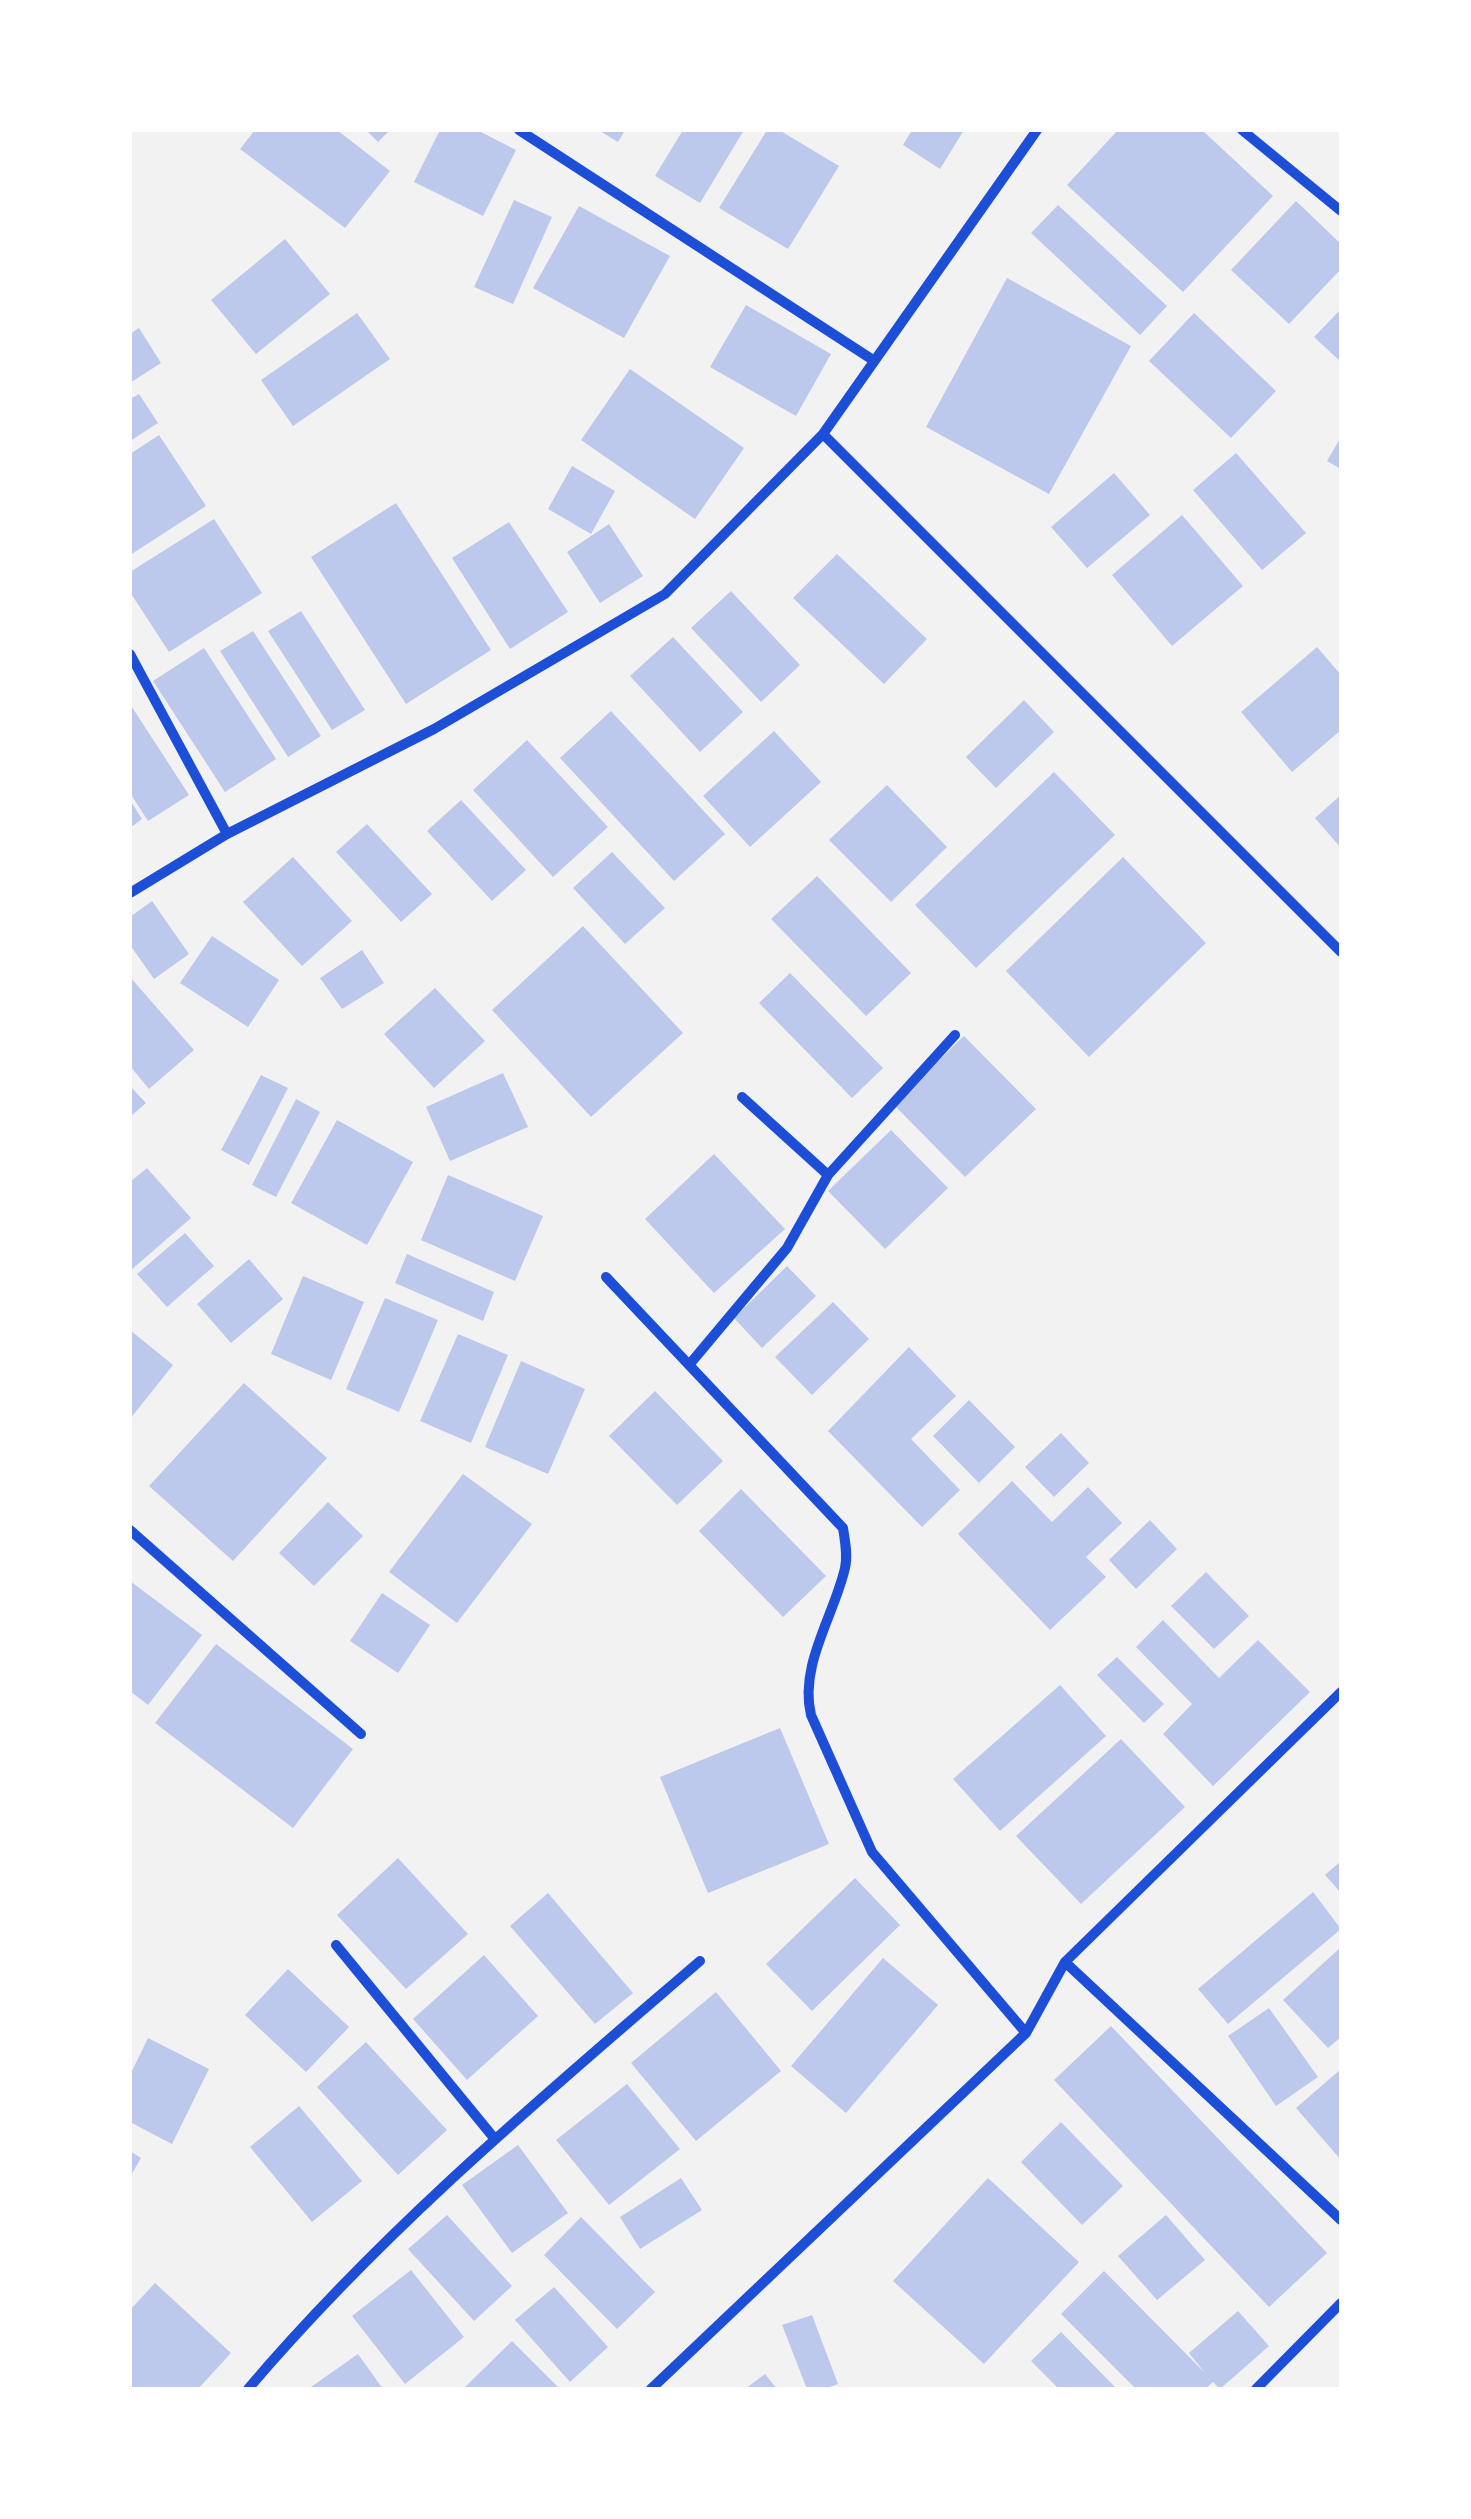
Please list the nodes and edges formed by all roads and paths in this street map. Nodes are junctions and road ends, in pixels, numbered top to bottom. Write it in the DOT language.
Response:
graph roads {
  1 [pos="519,130"];
  2 [pos="1038,130"];
  3 [pos="1242,130"];
  4 [pos="1341,211"];
  5 [pos="873,360"];
  6 [pos="824,434"];
  7 [pos="130,654"];
  8 [pos="228,834"];
  9 [pos="130,893"];
  10 [pos="1341,952"];
  11 [pos="955,1036"];
  12 [pos="742,1097"];
  13 [pos="828,1174"];
  14 [pos="606,1277"];
  15 [pos="689,1365"];
  16 [pos="130,1530"];
  17 [pos="1341,1692"];
  18 [pos="362,1734"];
  19 [pos="336,1944"];
  20 [pos="700,1961"];
  21 [pos="1065,1962"];
  22 [pos="1026,2033"];
  23 [pos="494,2138"];
  24 [pos="1341,2220"];
  25 [pos="1341,2303"];
  26 [pos="248,2389"];
  27 [pos="651,2389"];
  28 [pos="1256,2389"];
  1 -- 5 [label="street"];
  2 -- 5 [label="street"];
  3 -- 4 [label="street"];
  5 -- 6 [label="street"];
  6 -- 8 [label="street"];
  6 -- 10 [label="street"];
  7 -- 8 [label="street"];
  8 -- 9 [label="street"];
  11 -- 13 [label="street"];
  12 -- 13 [label="street"];
  13 -- 15 [label="street"];
  14 -- 15 [label="street"];
  15 -- 22 [label="street"];
  16 -- 18 [label="street"];
  17 -- 21 [label="street"];
  19 -- 23 [label="street"];
  20 -- 23 [label="street"];
  21 -- 22 [label="street"];
  21 -- 24 [label="street"];
  22 -- 27 [label="street"];
  23 -- 26 [label="street"];
  25 -- 28 [label="street"];
}
